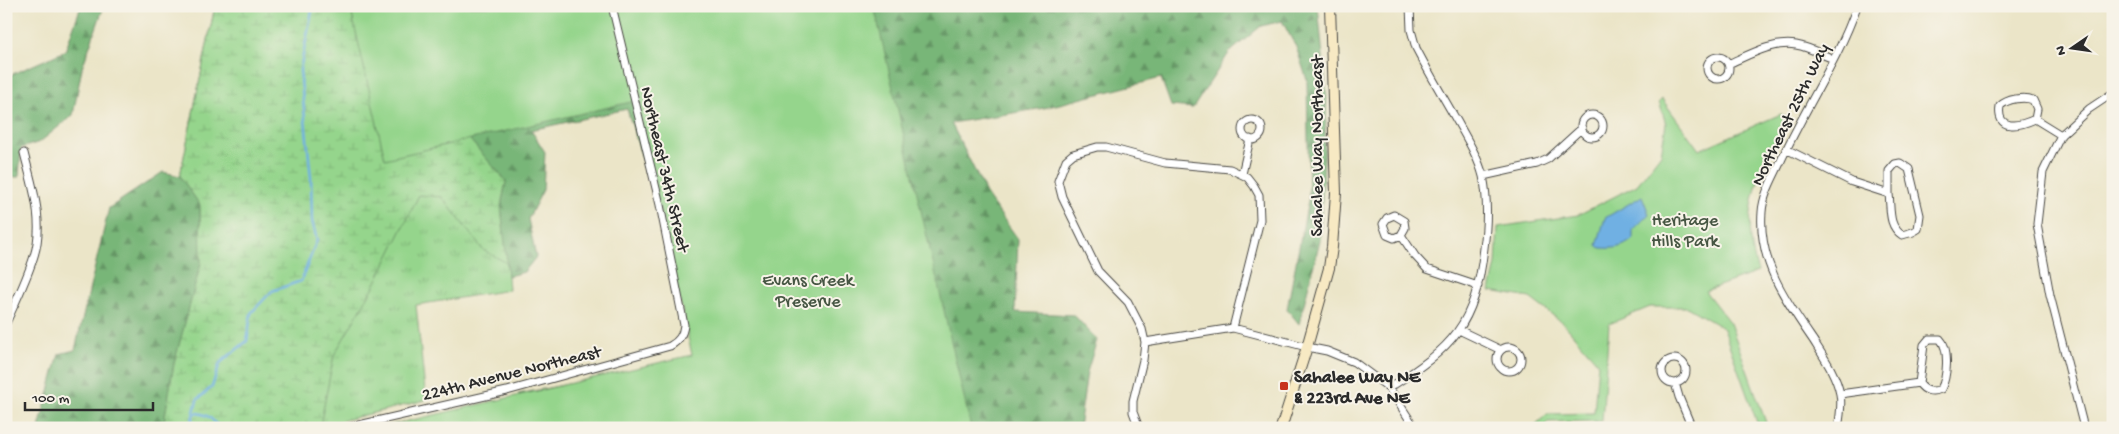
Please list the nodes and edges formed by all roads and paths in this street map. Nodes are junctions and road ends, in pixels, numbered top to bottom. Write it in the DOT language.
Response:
graph roads {
  1 [pos="612,6"];
  2 [pos="1330,6"];
  3 [pos="1410,6"];
  4 [pos="1857,6"];
  5 [pos="1832,59"];
  6 [pos="1728,64"];
  7 [pos="2113,93"];
  8 [pos="2035,119"];
  9 [pos="1582,128"];
  10 [pos="2061,135"];
  11 [pos="1250,139"];
  12 [pos="1786,148"];
  13 [pos="24,153"];
  14 [pos="1242,174"];
  15 [pos="1483,176"];
  16 [pos="1889,194"];
  17 [pos="1401,235"];
  18 [pos="1478,286"];
  19 [pos="6,323"];
  20 [pos="1233,328"];
  21 [pos="1459,330"];
  22 [pos="680,339"];
  23 [pos="1145,342"];
  24 [pos="1307,348"];
  25 [pos="1500,350"];
  26 [pos="1675,383"];
  27 [pos="1919,383"];
  28 [pos="1389,388"];
  29 [pos="1840,394"];
  30 [pos="346,428"];
  31 [pos="1139,428"];
  32 [pos="1281,428"];
  33 [pos="1415,428"];
  34 [pos="1692,428"];
  35 [pos="1838,428"];
  36 [pos="2084,428"];
  1 -- 22 [label="street, Northeast 34th Street"];
  2 -- 24 [label="main road, Sahalee Way Northeast"];
  3 -- 15 [label="street"];
  4 -- 5 [label="street, Northeast 25th Way"];
  5 -- 6 [label="street"];
  5 -- 12 [label="street, Northeast 25th Way"];
  7 -- 10 [label="street"];
  8 -- 8 [label="street"];
  8 -- 10 [label="street"];
  9 -- 15 [label="street"];
  10 -- 36 [label="street"];
  11 -- 14 [label="street"];
  12 -- 16 [label="street"];
  12 -- 29 [label="street, Northeast 25th Way"];
  13 -- 19 [label="street"];
  14 -- 20 [label="street"];
  14 -- 23 [label="street"];
  15 -- 18 [label="street"];
  16 -- 16 [label="street"];
  17 -- 18 [label="street"];
  18 -- 21 [label="street"];
  20 -- 23 [label="street"];
  20 -- 24 [label="street"];
  21 -- 25 [label="street"];
  21 -- 28 [label="street"];
  22 -- 30 [label="street, 224th Avenue Northeast"];
  23 -- 31 [label="street"];
  24 -- 28 [label="street"];
  24 -- 32 [label="main road, Sahalee Way Northeast"];
  26 -- 34 [label="street"];
  27 -- 27 [label="street"];
  27 -- 29 [label="street"];
  28 -- 33 [label="street"];
  29 -- 35 [label="street, Northeast 25th Way"];
}
